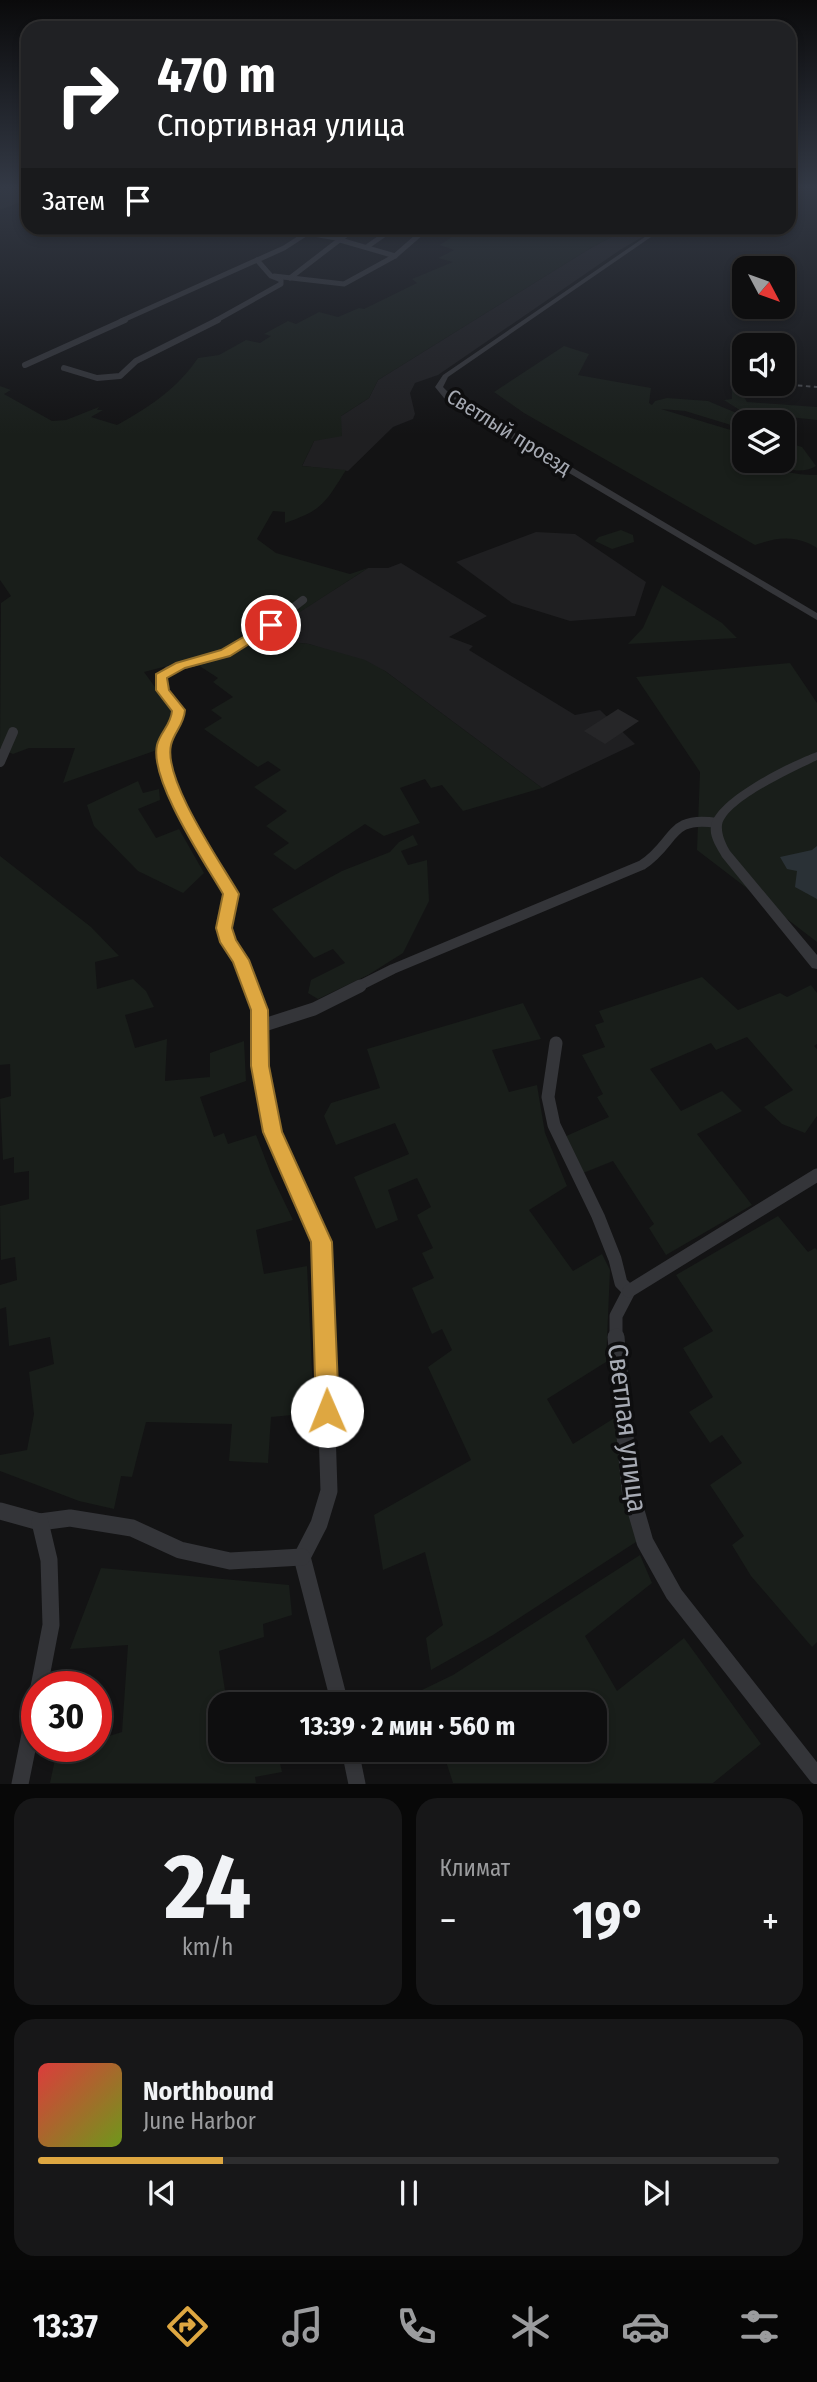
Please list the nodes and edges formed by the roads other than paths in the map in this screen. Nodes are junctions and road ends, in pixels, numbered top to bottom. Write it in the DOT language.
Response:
graph roads {
  1 [pos="239,268"];
  2 [pos="264,268"];
  3 [pos="303,268"];
  4 [pos="373,268"];
  5 [pos="599,268"];
  6 [pos="271,276"];
  7 [pos="290,278"];
  8 [pos="25,365"];
  9 [pos="64,368"];
  10 [pos="303,600"];
  11 [pos="817,617"];
  12 [pos="13,732"];
  13 [pos="817,756"];
  14 [pos="0,762"];
  15 [pos="717,823"];
  16 [pos="817,964"];
  17 [pos="261,1026"];
  18 [pos="556,1043"];
  19 [pos="817,1175"];
  20 [pos="629,1291"];
  21 [pos="0,1511"];
  22 [pos="40,1522"];
  23 [pos="302,1557"];
  24 [pos="42,1671"];
  25 [pos="337,1692"];
  26 [pos="24,1762"];
  27 [pos="353,1762"];
  28 [pos="817,1776"];
  29 [pos="20,1783"];
  30 [pos="357,1783"];
  1 -- 8 [label="street"];
  2 -- 6 [label="street"];
  3 -- 7 [label="street"];
  4 -- 7 [label="street"];
  5 -- 11 [label="street, Светлый проезд"];
  6 -- 7 [label="street"];
  6 -- 9 [label="street"];
  10 -- 17 [label="street"];
  12 -- 14 [label="street"];
  13 -- 15 [label="street"];
  15 -- 16 [label="street"];
  15 -- 17 [label="street"];
  17 -- 23 [label="street"];
  18 -- 20 [label="street"];
  19 -- 20 [label="street"];
  20 -- 28 [label="street, Светлая улица"];
  21 -- 22 [label="street"];
  22 -- 23 [label="street"];
  22 -- 24 [label="street"];
  23 -- 25 [label="street"];
  26 -- 29 [label="street"];
  27 -- 30 [label="street"];
}
